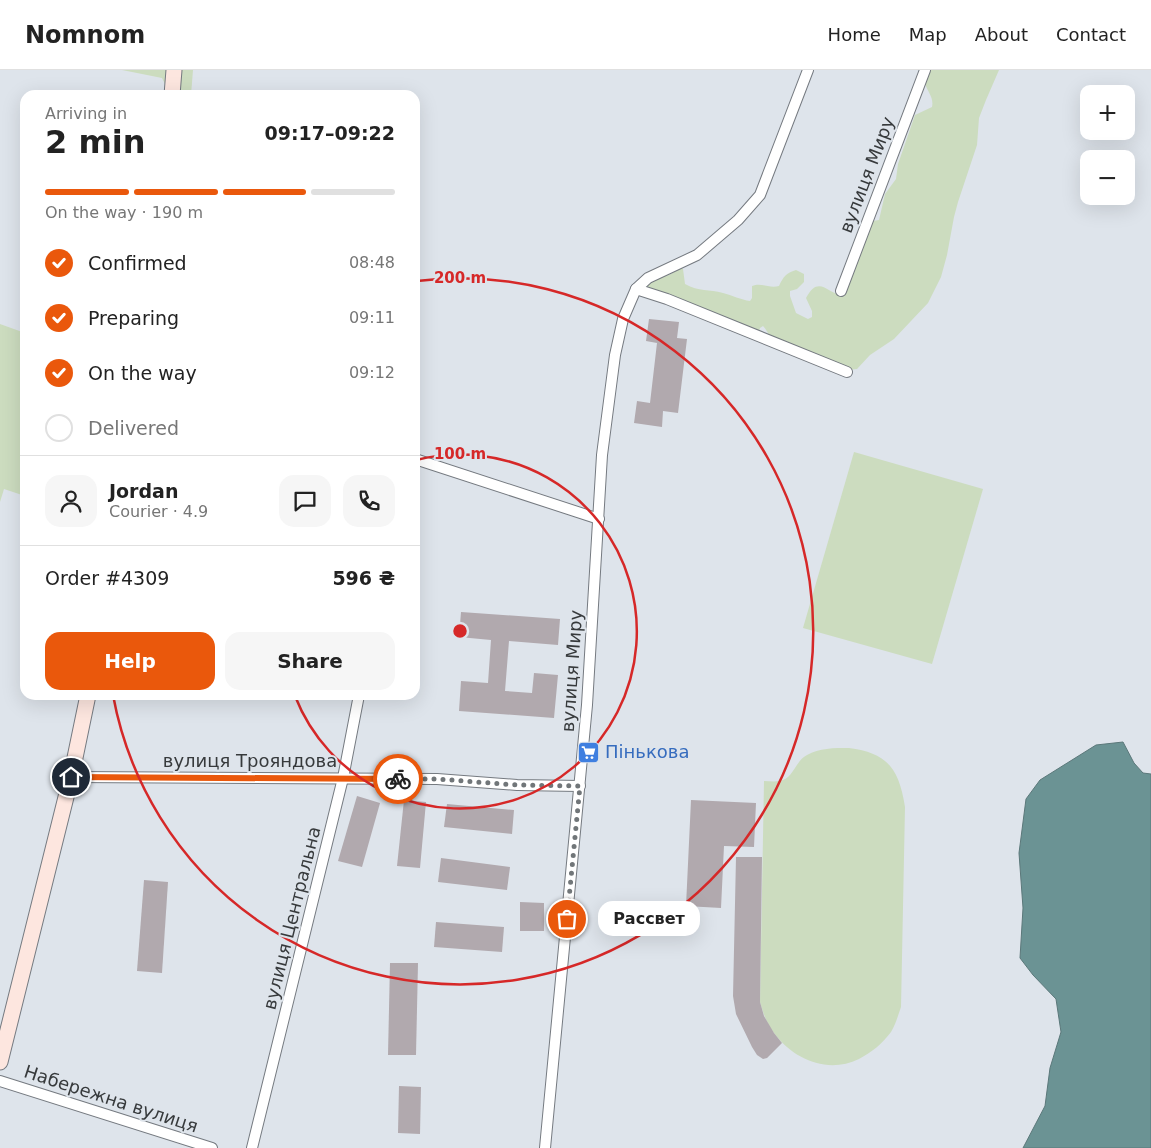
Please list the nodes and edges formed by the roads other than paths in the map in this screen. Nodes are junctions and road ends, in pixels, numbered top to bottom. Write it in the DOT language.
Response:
graph roads {
  1 [pos="174,70"];
  2 [pos="808,70"];
  3 [pos="925,70"];
  4 [pos="172,90"];
  5 [pos="636,289"];
  6 [pos="841,291"];
  7 [pos="847,372"];
  8 [pos="420,461"];
  9 [pos="599,519"];
  10 [pos="87,700"];
  11 [pos="358,700"];
  12 [pos="71,777"];
  13 [pos="343,778"];
  14 [pos="580,786"];
  15 [pos="0,1062"];
  16 [pos="0,1081"];
  17 [pos="212,1148"];
  18 [pos="252,1148"];
  19 [pos="545,1148"];
  1 -- 4 [label="street"];
  2 -- 5 [label="street"];
  3 -- 6 [label="street, вулиця Миру"];
  5 -- 7 [label="street"];
  5 -- 9 [label="street, вулиця Миру"];
  8 -- 9 [label="street"];
  9 -- 14 [label="street, вулиця Миру"];
  10 -- 12 [label="street"];
  11 -- 13 [label="street, вулиця Центральна"];
  12 -- 13 [label="street, вулиця Трояндова"];
  12 -- 15 [label="street"];
  13 -- 14 [label="street, вулиця Трояндова"];
  13 -- 18 [label="street, вулиця Центральна"];
  14 -- 19 [label="street, вулиця Миру"];
  16 -- 17 [label="street, Набережна вулиця"];
}
